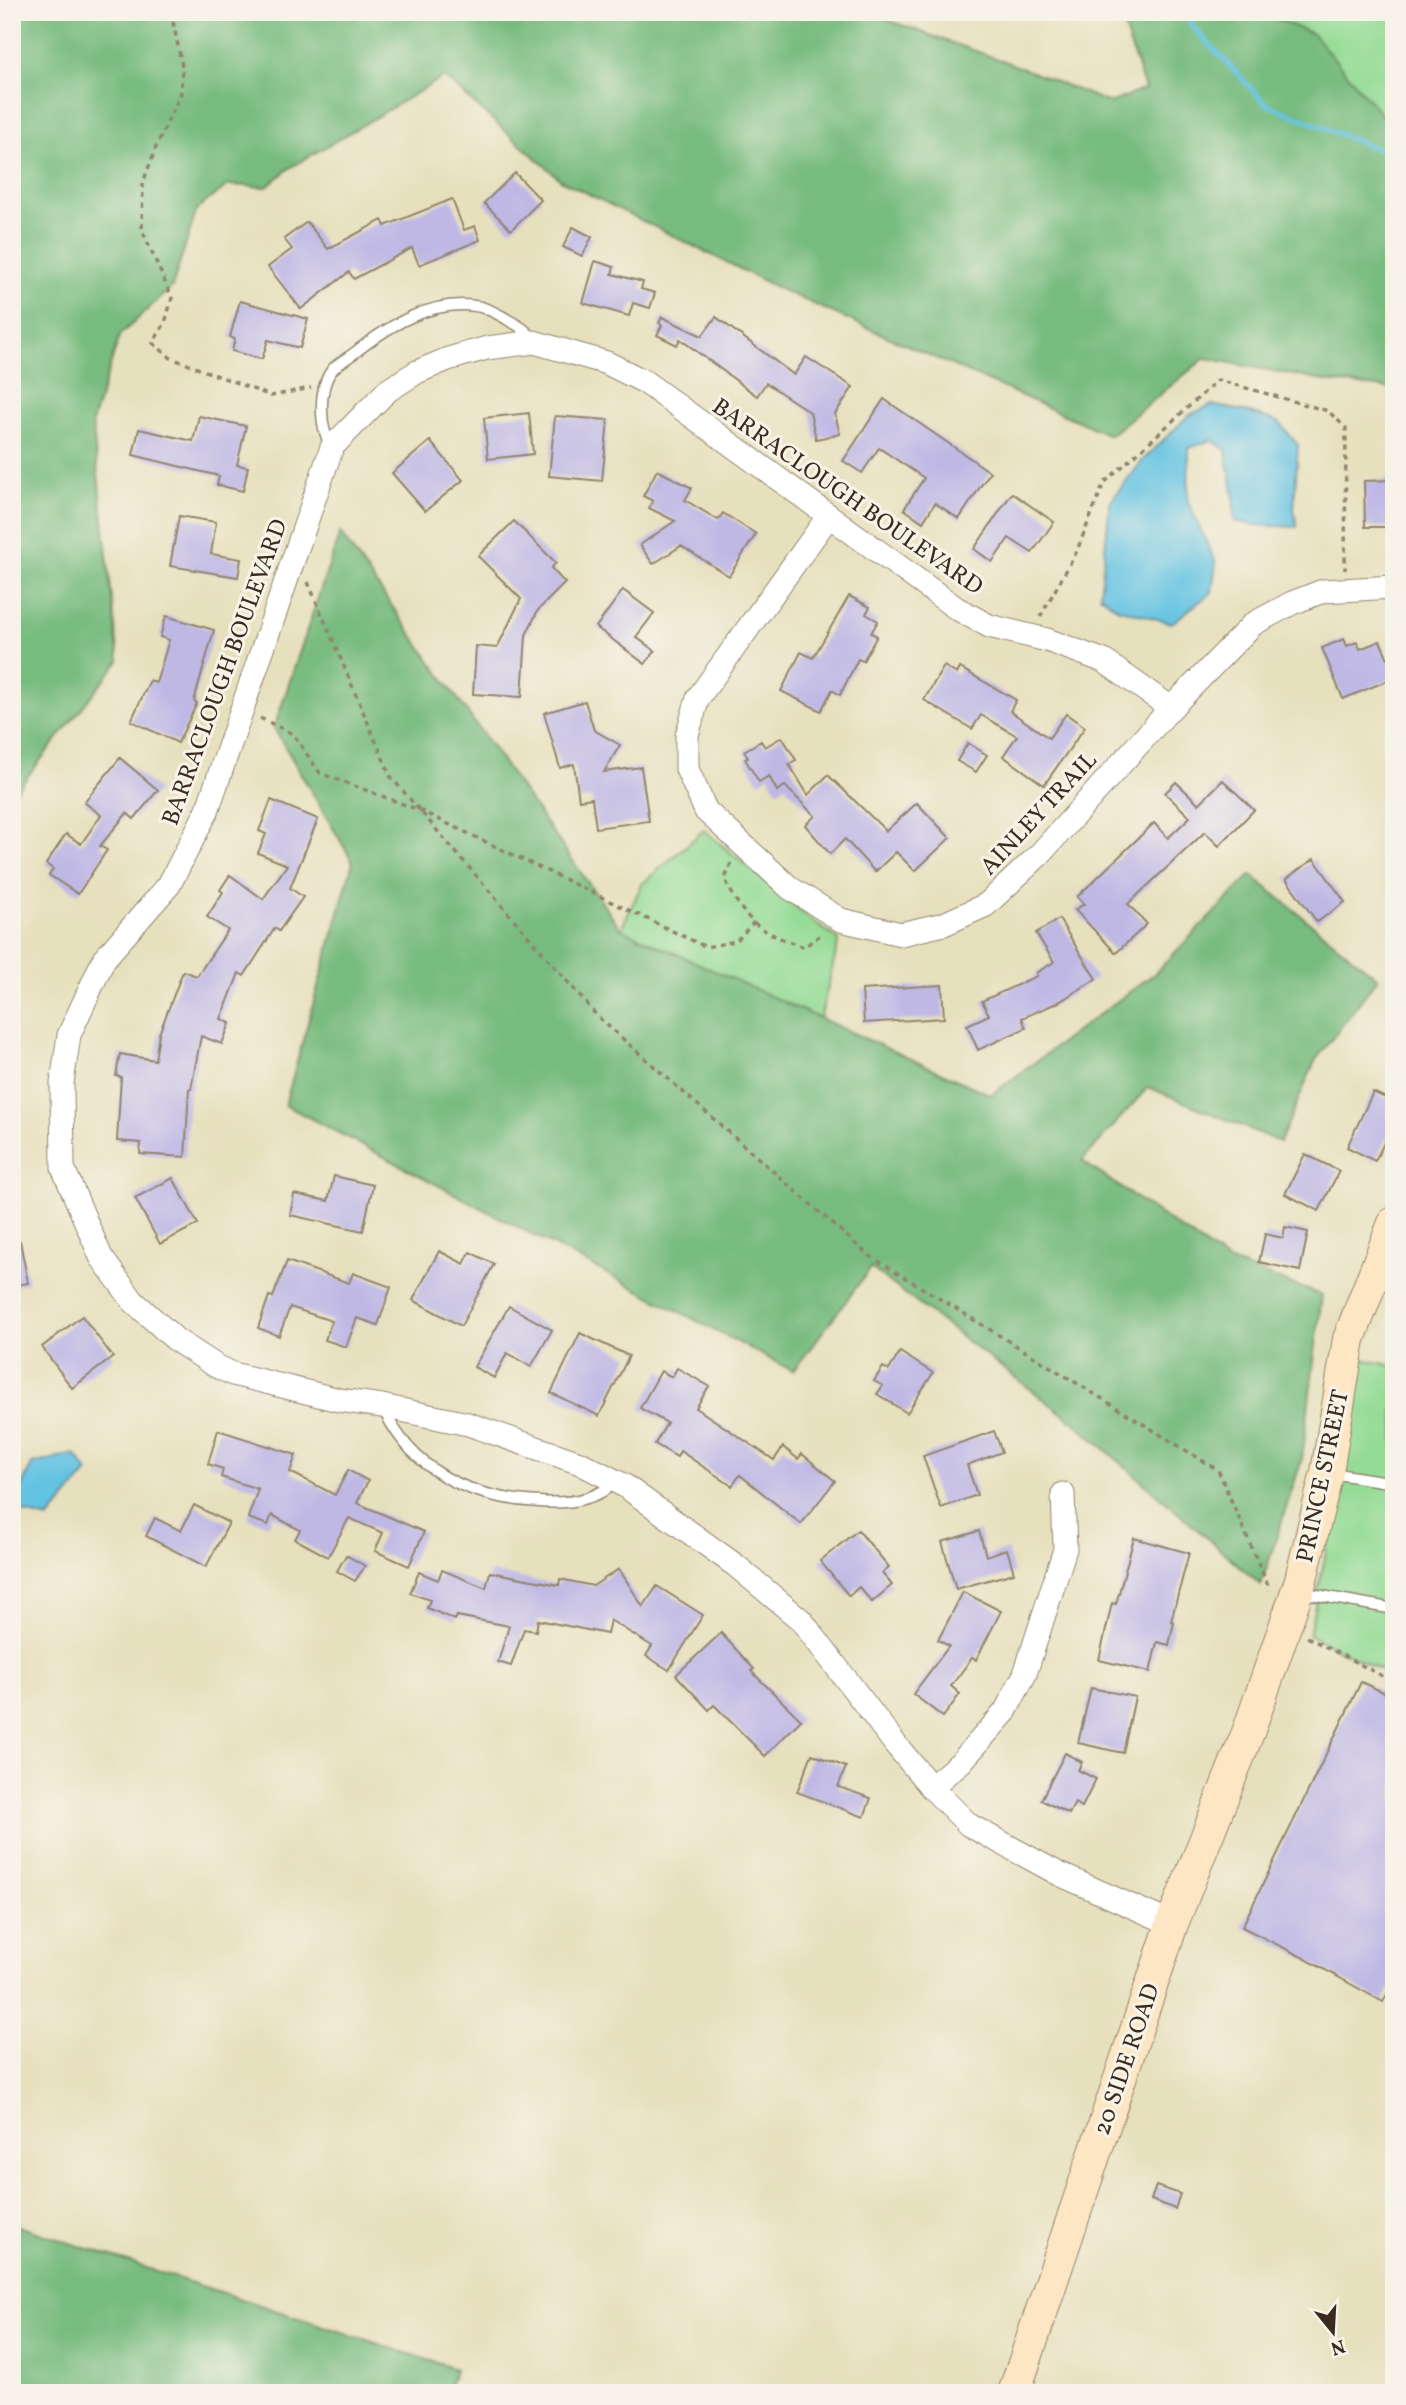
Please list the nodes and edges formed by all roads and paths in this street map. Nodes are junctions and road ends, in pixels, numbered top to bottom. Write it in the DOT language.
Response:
graph roads {
  1 [pos="171,12"];
  2 [pos="534,342"];
  3 [pos="323,386"];
  4 [pos="331,447"];
  5 [pos="828,517"];
  6 [pos="296,554"];
  7 [pos="1394,587"];
  8 [pos="1345,589"];
  9 [pos="1029,635"];
  10 [pos="1171,708"];
  11 [pos="242,710"];
  12 [pos="419,810"];
  13 [pos="740,842"];
  14 [pos="838,919"];
  15 [pos="754,922"];
  16 [pos="1394,1223"];
  17 [pos="382,1406"];
  18 [pos="1327,1472"];
  19 [pos="615,1481"];
  20 [pos="1394,1483"];
  21 [pos="1063,1494"];
  22 [pos="1297,1591"];
  23 [pos="1394,1609"];
  24 [pos="1285,1626"];
  25 [pos="1394,1682"];
  26 [pos="1249,1730"];
  27 [pos="931,1787"];
  28 [pos="1172,1924"];
  29 [pos="1014,2393"];
  1 -- 3 [label="path"];
  2 -- 3 [label="lane, BARRACLOUGH BOULEVARD"];
  2 -- 4 [label="street, BARRACLOUGH BOULEVARD"];
  2 -- 5 [label="street, BARRACLOUGH BOULEVARD"];
  3 -- 4 [label="lane"];
  4 -- 6 [label="street, BARRACLOUGH BOULEVARD"];
  5 -- 9 [label="street, BARRACLOUGH BOULEVARD"];
  5 -- 13 [label="street, AINLEY TRAIL"];
  6 -- 11 [label="street, BARRACLOUGH BOULEVARD"];
  6 -- 12 [label="path"];
  7 -- 8 [label="street, AINLEY TRAIL"];
  8 -- 9 [label="path"];
  8 -- 10 [label="street, AINLEY TRAIL"];
  9 -- 10 [label="street, BARRACLOUGH BOULEVARD"];
  10 -- 14 [label="street, AINLEY TRAIL"];
  11 -- 12 [label="path"];
  11 -- 17 [label="street, BARRACLOUGH BOULEVARD"];
  12 -- 15 [label="path"];
  12 -- 24 [label="path"];
  13 -- 14 [label="street, AINLEY TRAIL"];
  13 -- 15 [label="path"];
  14 -- 15 [label="path"];
  16 -- 18 [label="street, PRINCE STREET"];
  17 -- 19 [label="street, BARRACLOUGH BOULEVARD"];
  17 -- 19 [label="lane"];
  18 -- 20 [label="lane"];
  18 -- 22 [label="street, PRINCE STREET"];
  19 -- 27 [label="street, BARRACLOUGH BOULEVARD"];
  21 -- 27 [label="street"];
  22 -- 23 [label="lane"];
  22 -- 24 [label="street, PRINCE STREET"];
  24 -- 25 [label="path"];
  24 -- 26 [label="street, PRINCE STREET"];
  26 -- 28 [label="street, 20 SIDE ROAD"];
  27 -- 28 [label="street, BARRACLOUGH BOULEVARD"];
  28 -- 29 [label="street, 20 SIDE ROAD"];
}
